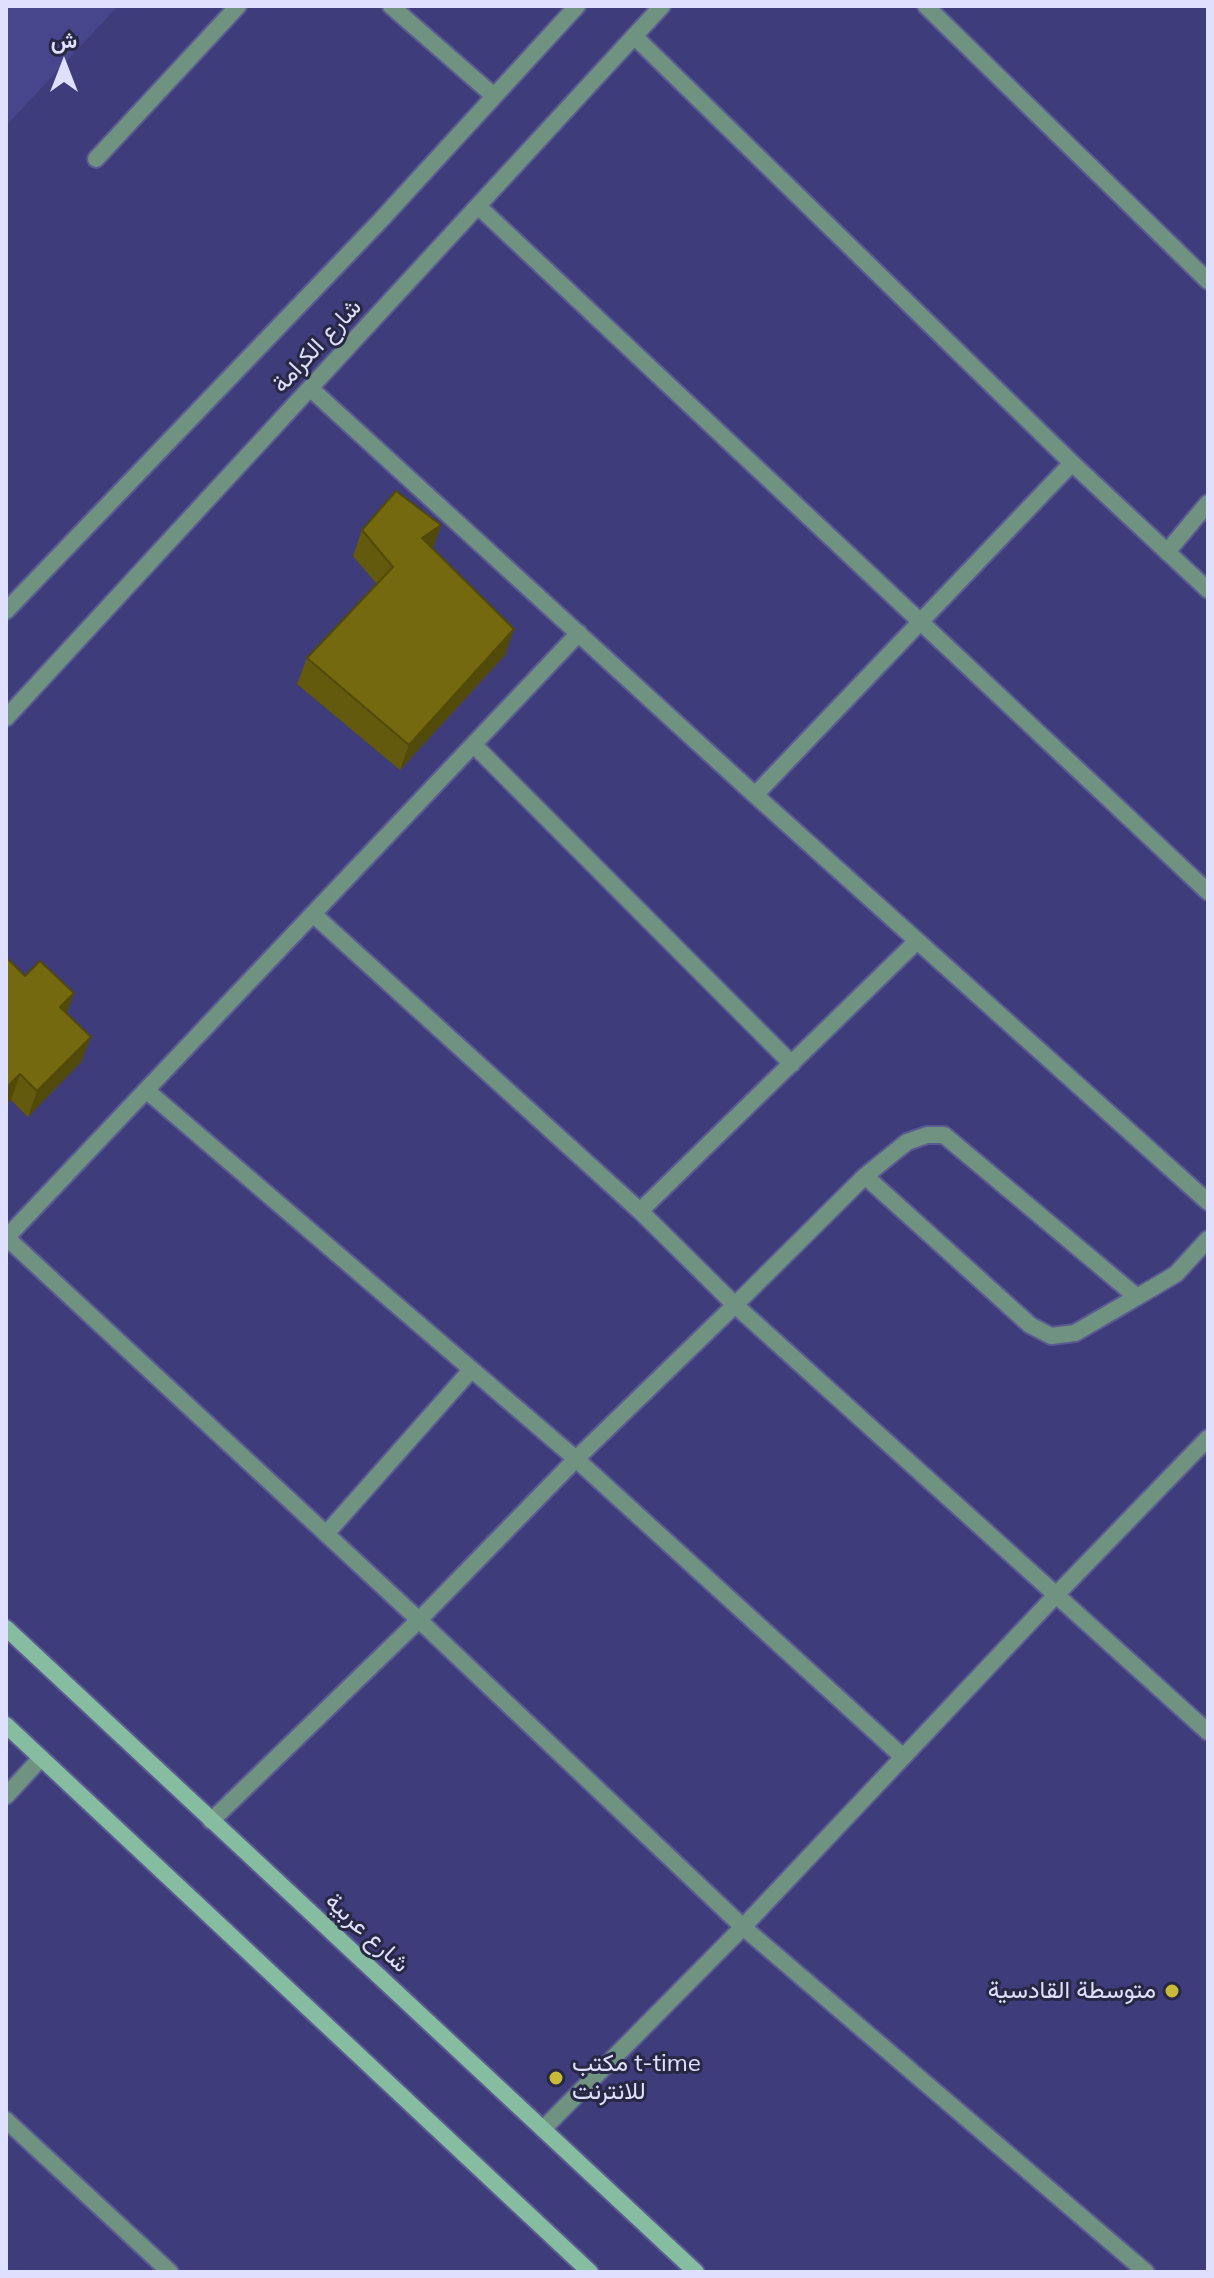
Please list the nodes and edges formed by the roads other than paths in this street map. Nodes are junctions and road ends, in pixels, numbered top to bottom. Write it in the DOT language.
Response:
graph roads {
  1 [pos="238,6"];
  2 [pos="391,6"];
  3 [pos="577,6"];
  4 [pos="662,6"];
  5 [pos="926,6"];
  6 [pos="634,36"];
  7 [pos="494,96"];
  8 [pos="96,159"];
  9 [pos="478,206"];
  10 [pos="1208,281"];
  11 [pos="311,389"];
  12 [pos="1072,463"];
  13 [pos="1208,503"];
  14 [pos="1167,552"];
  15 [pos="1208,590"];
  16 [pos="6,611"];
  17 [pos="920,621"];
  18 [pos="579,633"];
  19 [pos="6,718"];
  20 [pos="474,745"];
  21 [pos="755,795"];
  22 [pos="1208,892"];
  23 [pos="313,914"];
  24 [pos="917,941"];
  25 [pos="792,1064"];
  26 [pos="146,1090"];
  27 [pos="865,1176"];
  28 [pos="1208,1202"];
  29 [pos="640,1211"];
  30 [pos="6,1238"];
  31 [pos="1208,1239"];
  32 [pos="1137,1297"];
  33 [pos="735,1305"];
  34 [pos="471,1370"];
  35 [pos="1208,1438"];
  36 [pos="576,1459"];
  37 [pos="326,1534"];
  38 [pos="1055,1596"];
  39 [pos="419,1620"];
  40 [pos="6,1628"];
  41 [pos="6,1725"];
  42 [pos="1208,1732"];
  43 [pos="903,1757"];
  44 [pos="41,1758"];
  45 [pos="6,1796"];
  46 [pos="211,1821"];
  47 [pos="743,1927"];
  48 [pos="6,2120"];
  49 [pos="543,2129"];
  50 [pos="170,2272"];
  51 [pos="590,2272"];
  52 [pos="696,2272"];
  53 [pos="1146,2272"];
  1 -- 8 [label="street"];
  2 -- 7 [label="street"];
  3 -- 7 [label="street, شارع الكرامة"];
  4 -- 6 [label="street, شارع الكرامة"];
  5 -- 10 [label="street"];
  6 -- 9 [label="street, شارع الكرامة"];
  6 -- 12 [label="street"];
  7 -- 16 [label="street, شارع الكرامة"];
  9 -- 11 [label="street, شارع الكرامة"];
  9 -- 17 [label="street"];
  11 -- 18 [label="street"];
  11 -- 19 [label="street, شارع الكرامة"];
  12 -- 14 [label="street"];
  12 -- 17 [label="street"];
  13 -- 14 [label="street"];
  14 -- 15 [label="street"];
  17 -- 21 [label="street"];
  17 -- 22 [label="street"];
  18 -- 20 [label="street"];
  18 -- 21 [label="street"];
  20 -- 23 [label="street"];
  20 -- 25 [label="street"];
  21 -- 24 [label="street"];
  23 -- 26 [label="street"];
  23 -- 29 [label="street"];
  24 -- 25 [label="street"];
  24 -- 28 [label="street"];
  25 -- 29 [label="street"];
  26 -- 30 [label="street"];
  26 -- 34 [label="street"];
  27 -- 32 [label="street"];
  27 -- 32 [label="street"];
  27 -- 33 [label="street"];
  29 -- 33 [label="street"];
  30 -- 37 [label="street"];
  31 -- 32 [label="street"];
  33 -- 36 [label="street"];
  33 -- 38 [label="street"];
  34 -- 36 [label="street"];
  34 -- 37 [label="street"];
  35 -- 38 [label="street"];
  36 -- 39 [label="street"];
  36 -- 43 [label="street"];
  37 -- 39 [label="street"];
  38 -- 42 [label="street"];
  38 -- 43 [label="street"];
  39 -- 46 [label="street"];
  39 -- 47 [label="street"];
  40 -- 46 [label="main road, شارع عربية"];
  41 -- 44 [label="main road"];
  43 -- 47 [label="street"];
  44 -- 45 [label="street"];
  44 -- 51 [label="main road"];
  46 -- 49 [label="main road, شارع عربية"];
  47 -- 49 [label="street"];
  47 -- 53 [label="street"];
  48 -- 50 [label="street"];
  49 -- 52 [label="main road, شارع عربية"];
}
